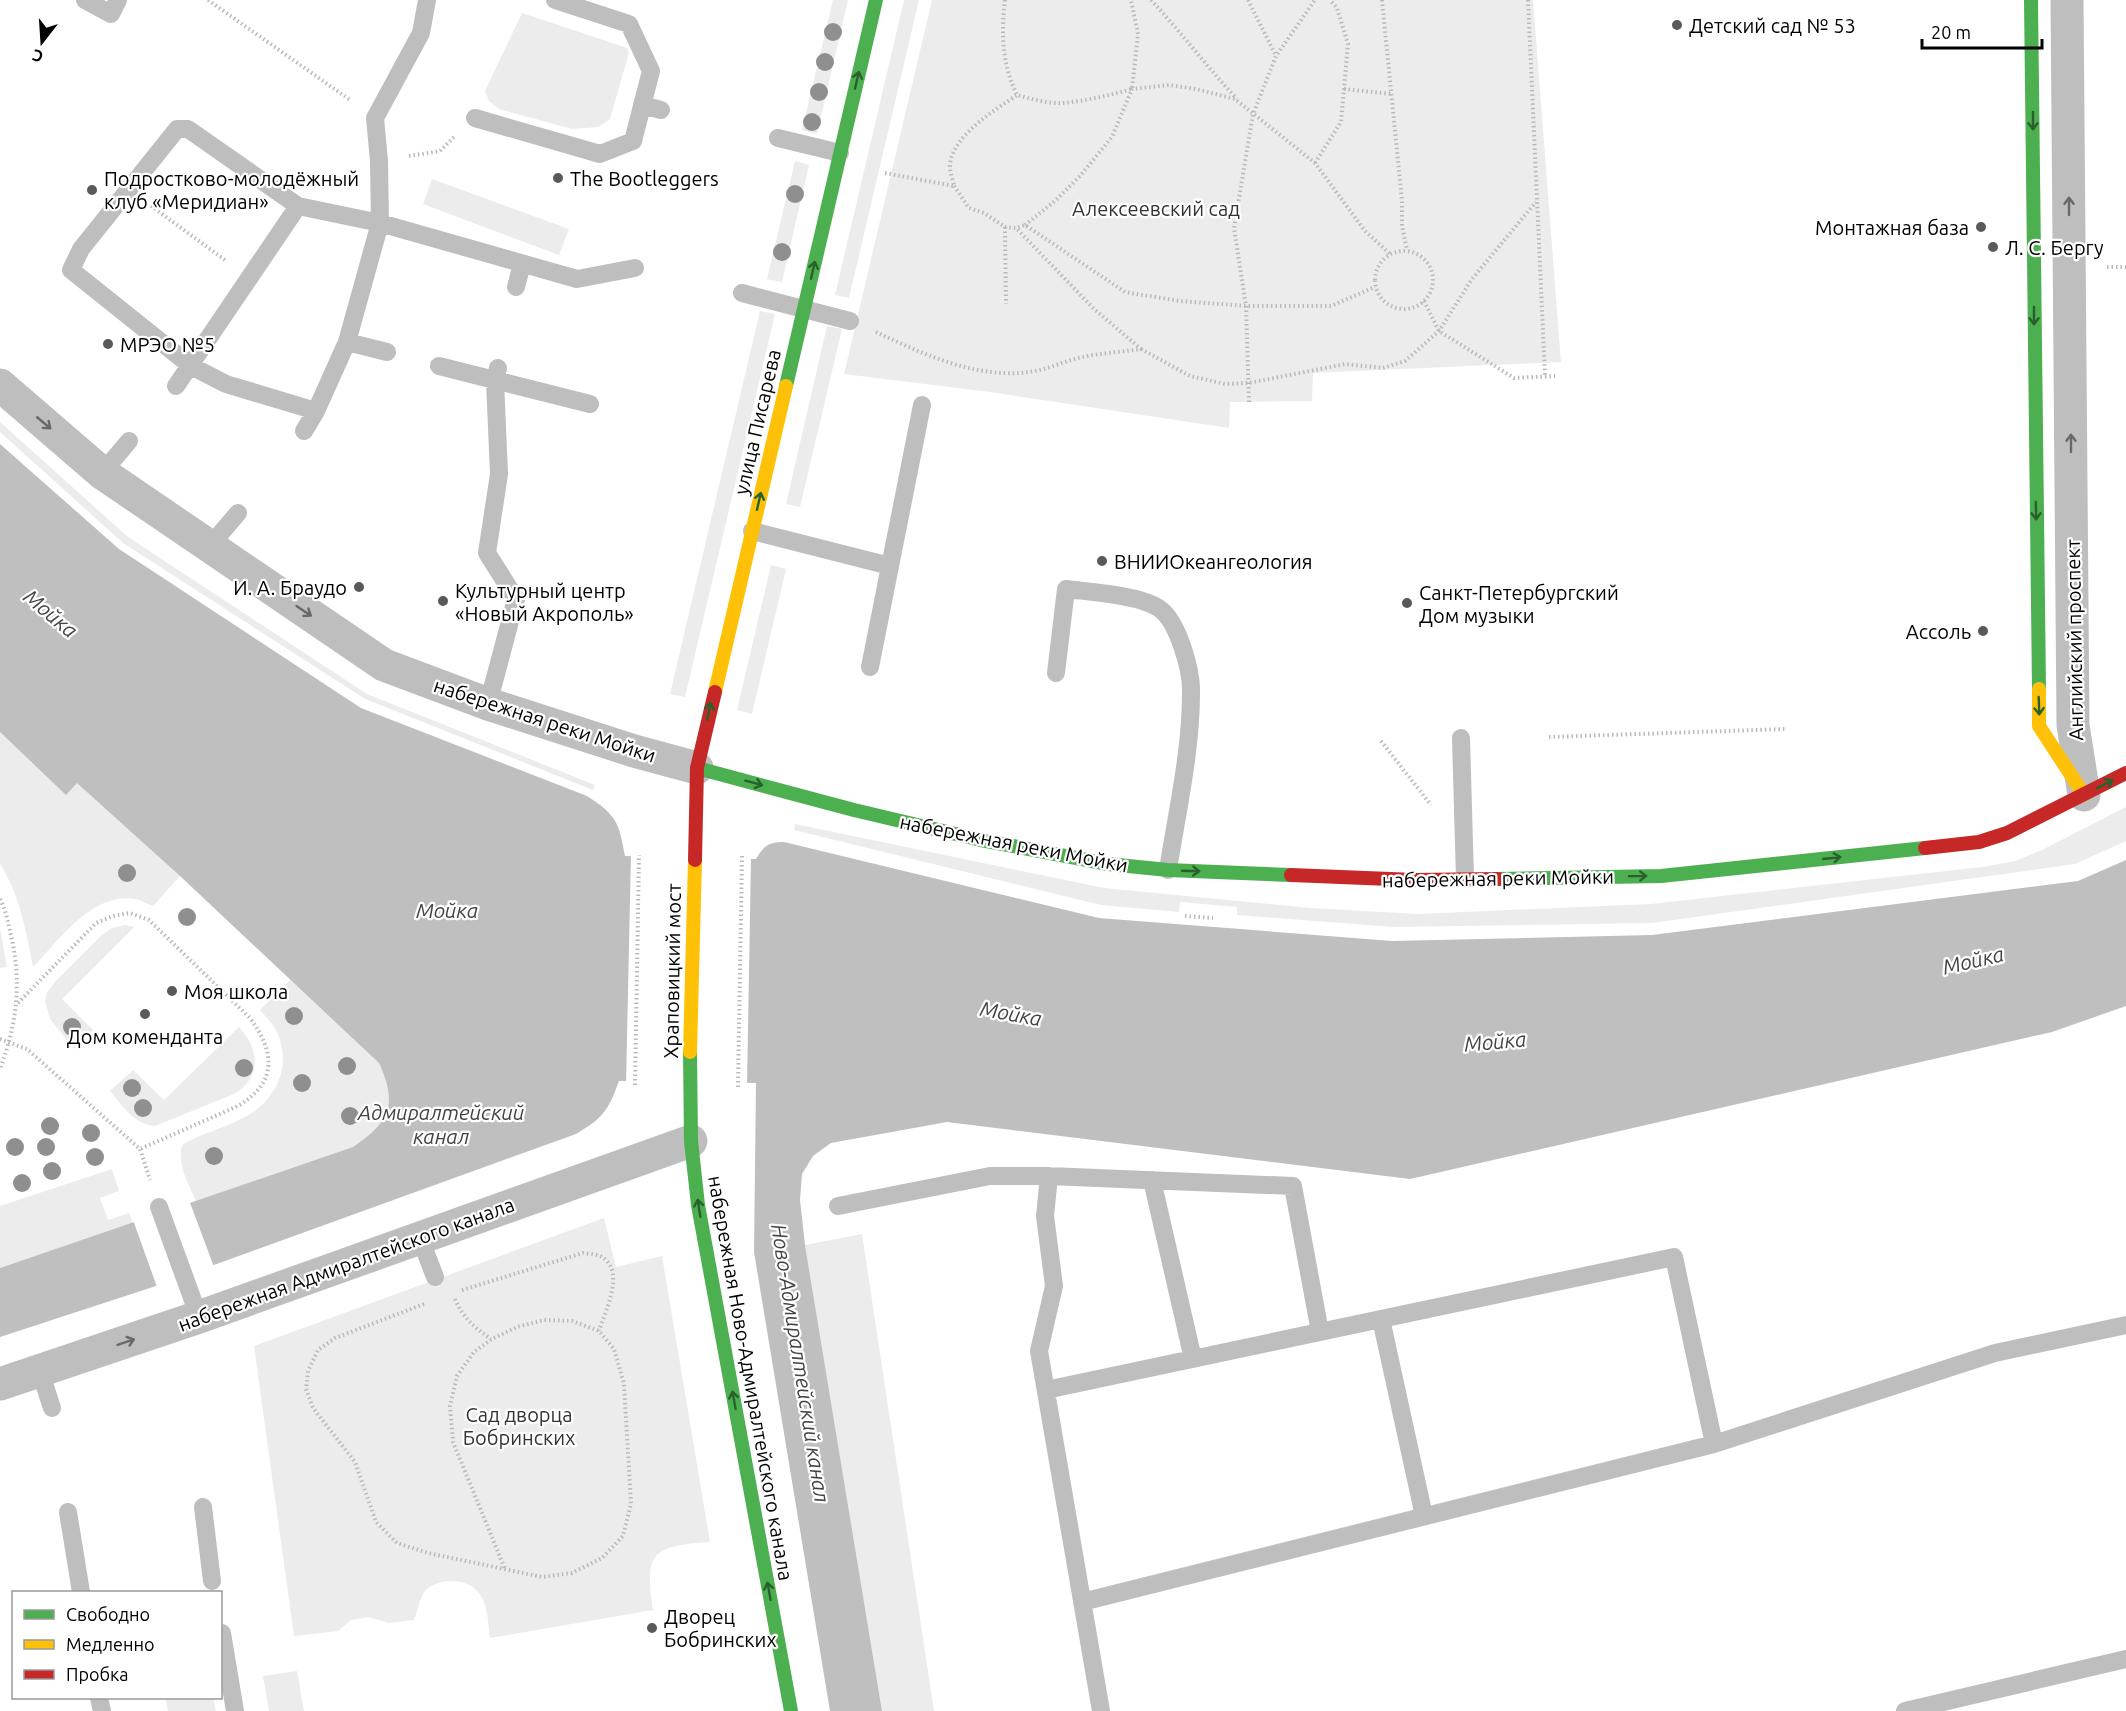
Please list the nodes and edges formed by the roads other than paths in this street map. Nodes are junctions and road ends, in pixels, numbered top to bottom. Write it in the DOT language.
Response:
graph roads {
  1 [pos="85,0"];
  2 [pos="118,0"];
  3 [pos="427,0"];
  4 [pos="555,0"];
  5 [pos="876,0"];
  6 [pos="2031,0"];
  7 [pos="2067,0"];
  8 [pos="2032,94"];
  9 [pos="2068,95"];
  10 [pos="642,105"];
  11 [pos="661,110"];
  12 [pos="475,118"];
  13 [pos="778,138"];
  14 [pos="840,153"];
  15 [pos="298,206"];
  16 [pos="380,223"];
  17 [pos="522,264"];
  18 [pos="635,268"];
  19 [pos="516,287"];
  20 [pos="742,293"];
  21 [pos="804,309"];
  22 [pos="850,321"];
  23 [pos="347,342"];
  24 [pos="387,352"];
  25 [pos="2070,353"];
  26 [pos="2034,354"];
  27 [pos="191,366"];
  28 [pos="439,366"];
  29 [pos="496,374"];
  30 [pos="0,385"];
  31 [pos="176,386"];
  32 [pos="590,404"];
  33 [pos="922,405"];
  34 [pos="316,411"];
  35 [pos="304,431"];
  36 [pos="129,441"];
  37 [pos="102,472"];
  38 [pos="238,513"];
  39 [pos="752,531"];
  40 [pos="209,547"];
  41 [pos="890,566"];
  42 [pos="870,667"];
  43 [pos="1056,673"];
  44 [pos="488,704"];
  45 [pos="1461,738"];
  46 [pos="697,768"];
  47 [pos="2126,773"];
  48 [pos="2084,795"];
  49 [pos="694,856"];
  50 [pos="1168,870"];
  51 [pos="1465,879"];
  52 [pos="689,1086"];
  53 [pos="691,1141"];
  54 [pos="1049,1176"];
  55 [pos="1152,1180"];
  56 [pos="838,1206"];
  57 [pos="159,1207"];
  58 [pos="420,1238"];
  59 [pos="435,1277"];
  60 [pos="199,1317"];
  61 [pos="1381,1319"];
  62 [pos="2126,1325"];
  63 [pos="1320,1332"];
  64 [pos="1193,1359"];
  65 [pos="40,1371"];
  66 [pos="0,1384"];
  67 [pos="1046,1390"];
  68 [pos="52,1408"];
  69 [pos="1714,1444"];
  70 [pos="203,1507"];
  71 [pos="68,1512"];
  72 [pos="1424,1516"];
  73 [pos="212,1581"];
  74 [pos="81,1591"];
  75 [pos="1082,1602"];
  76 [pos="222,1633"];
  77 [pos="2126,1659"];
  78 [pos="235,1711"];
  79 [pos="791,1711"];
  80 [pos="1101,1711"];
  81 [pos="1905,1711"];
  1 -- 2 [label="lane"];
  3 -- 16 [label="lane"];
  4 -- 10 [label="lane"];
  14 -- 5 [label="main road, улица Писарева, one-way"];
  6 -- 8 [label="main road, Английский проспект"];
  7 -- 9 [label="street, Английский проспект"];
  8 -- 9 [label="lane"];
  8 -- 26 [label="main road, Английский проспект, one-way"];
  25 -- 9 [label="street, Английский проспект, one-way"];
  10 -- 11 [label="lane"];
  10 -- 12 [label="lane"];
  13 -- 14 [label="lane"];
  21 -- 14 [label="main road, улица Писарева, one-way"];
  15 -- 16 [label="lane"];
  15 -- 27 [label="lane"];
  15 -- 27 [label="lane"];
  16 -- 17 [label="lane"];
  16 -- 23 [label="lane"];
  17 -- 18 [label="lane"];
  17 -- 19 [label="lane"];
  20 -- 21 [label="lane"];
  21 -- 22 [label="lane"];
  39 -- 21 [label="main road, улица Писарева, one-way"];
  23 -- 24 [label="lane"];
  23 -- 34 [label="lane"];
  25 -- 26 [label="lane"];
  48 -- 25 [label="street, Английский проспект, one-way"];
  26 -- 48 [label="main road, Английский проспект, one-way"];
  27 -- 31 [label="lane"];
  27 -- 34 [label="lane"];
  28 -- 29 [label="lane"];
  29 -- 32 [label="lane"];
  29 -- 44 [label="lane"];
  30 -- 37 [label="street, набережная реки Мойки, one-way"];
  33 -- 41 [label="lane"];
  34 -- 35 [label="lane"];
  36 -- 37 [label="lane"];
  37 -- 40 [label="street, набережная реки Мойки"];
  38 -- 40 [label="lane"];
  39 -- 41 [label="lane"];
  46 -- 39 [label="main road, улица Писарева, one-way"];
  40 -- 44 [label="street, набережная реки Мойки, one-way"];
  41 -- 42 [label="lane"];
  43 -- 50 [label="lane"];
  44 -- 46 [label="street, набережная реки Мойки"];
  45 -- 51 [label="lane"];
  46 -- 49 [label="main road, улица Писарева"];
  46 -- 50 [label="main road, набережная реки Мойки, one-way"];
  48 -- 47 [label="main road, набережная реки Мойки, one-way"];
  51 -- 48 [label="main road, набережная реки Мойки, one-way"];
  49 -- 52 [label="main road, Храповицкий мост"];
  50 -- 51 [label="main road, набережная реки Мойки, one-way"];
  52 -- 53 [label="main road, набережная Ново-Адмиралтейского канала"];
  53 -- 58 [label="street, набережная Адмиралтейского канала"];
  79 -- 53 [label="main road, набережная Ново-Адмиралтейского канала, one-way"];
  54 -- 55 [label="lane"];
  54 -- 56 [label="lane"];
  54 -- 67 [label="lane"];
  55 -- 63 [label="lane"];
  55 -- 64 [label="lane"];
  57 -- 60 [label="lane"];
  58 -- 59 [label="lane"];
  58 -- 60 [label="street, набережная Адмиралтейского канала"];
  65 -- 60 [label="street, набережная Адмиралтейского канала, one-way"];
  61 -- 63 [label="lane"];
  61 -- 69 [label="lane"];
  61 -- 72 [label="lane"];
  62 -- 69 [label="lane"];
  63 -- 64 [label="lane"];
  64 -- 67 [label="lane"];
  65 -- 66 [label="street, набережная Адмиралтейского канала"];
  65 -- 68 [label="lane"];
  67 -- 75 [label="lane"];
  69 -- 72 [label="lane"];
  70 -- 73 [label="lane"];
  71 -- 74 [label="lane"];
  72 -- 75 [label="lane"];
  75 -- 80 [label="lane"];
  76 -- 78 [label="lane"];
  77 -- 81 [label="lane"];
}
